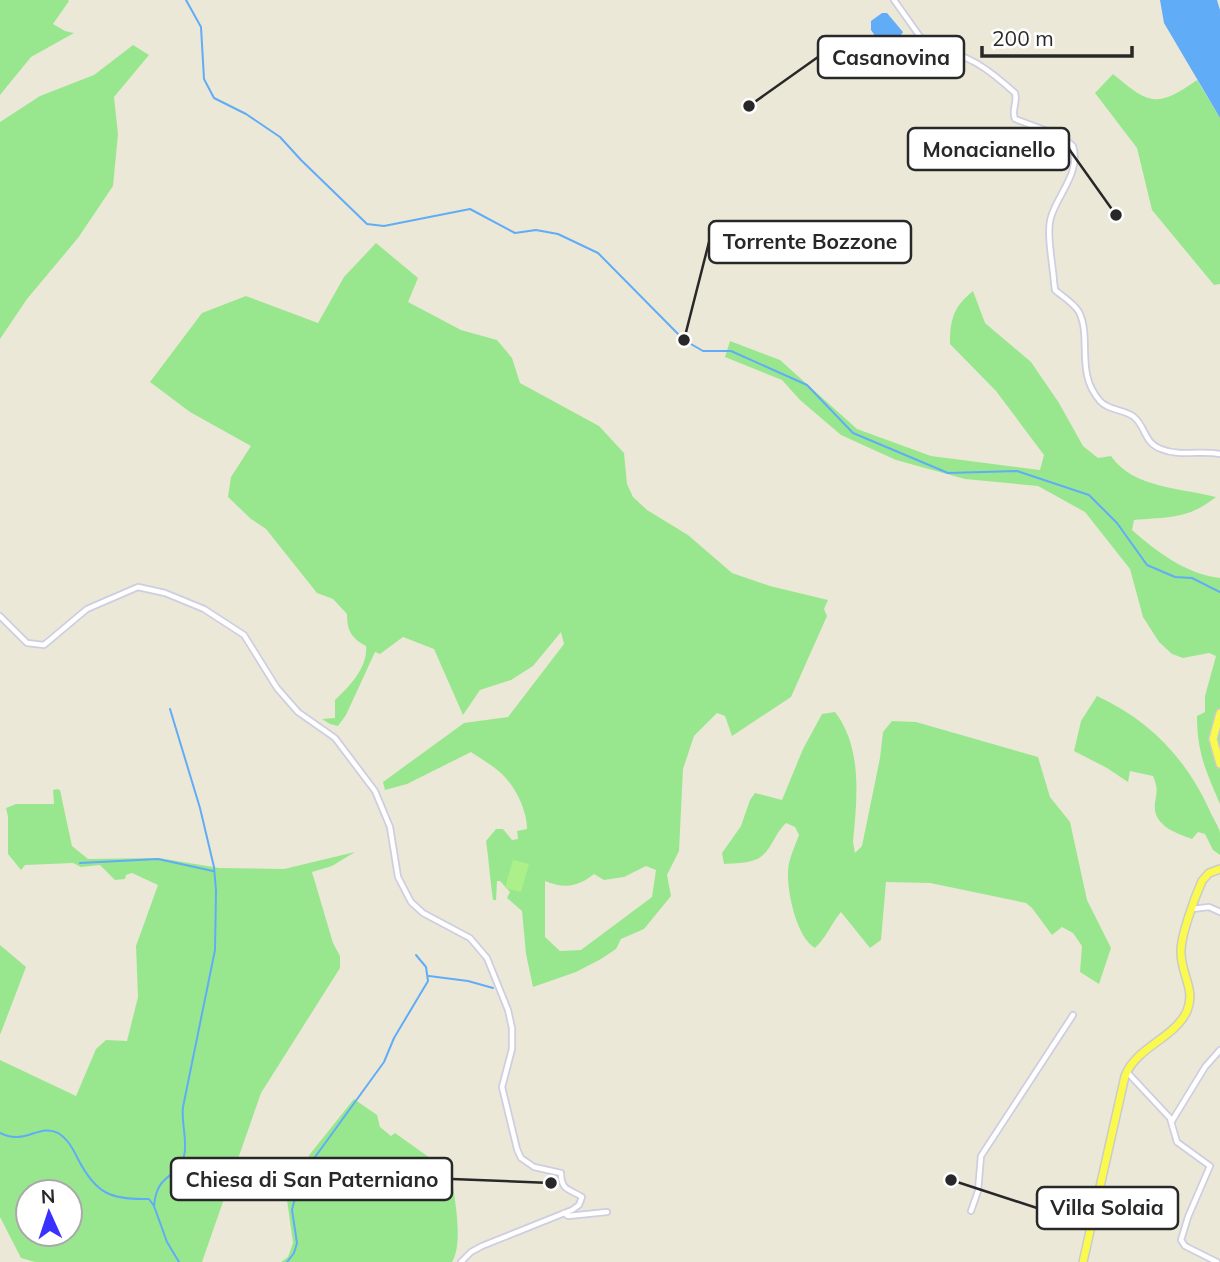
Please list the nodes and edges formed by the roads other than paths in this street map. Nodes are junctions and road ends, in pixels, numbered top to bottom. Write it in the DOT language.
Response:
graph roads {
  1 [pos="894,0"];
  2 [pos="1220,454"];
  3 [pos="0,616"];
  4 [pos="1220,713"];
  5 [pos="1220,764"];
  6 [pos="1220,869"];
  7 [pos="1192,909"];
  8 [pos="1220,912"];
  9 [pos="1073,1015"];
  10 [pos="1220,1049"];
  11 [pos="1126,1072"];
  12 [pos="1172,1121"];
  13 [pos="971,1210"];
  14 [pos="607,1212"];
  15 [pos="565,1213"];
  16 [pos="461,1262"];
  17 [pos="1083,1262"];
  18 [pos="1217,1262"];
  1 -- 2 [label="street"];
  3 -- 15 [label="street"];
  4 -- 5 [label="main road"];
  6 -- 7 [label="main road"];
  7 -- 8 [label="street"];
  7 -- 11 [label="main road"];
  9 -- 13 [label="street"];
  10 -- 12 [label="street"];
  11 -- 12 [label="street"];
  11 -- 17 [label="main road"];
  12 -- 18 [label="street"];
  14 -- 15 [label="street"];
  15 -- 16 [label="street"];
}
